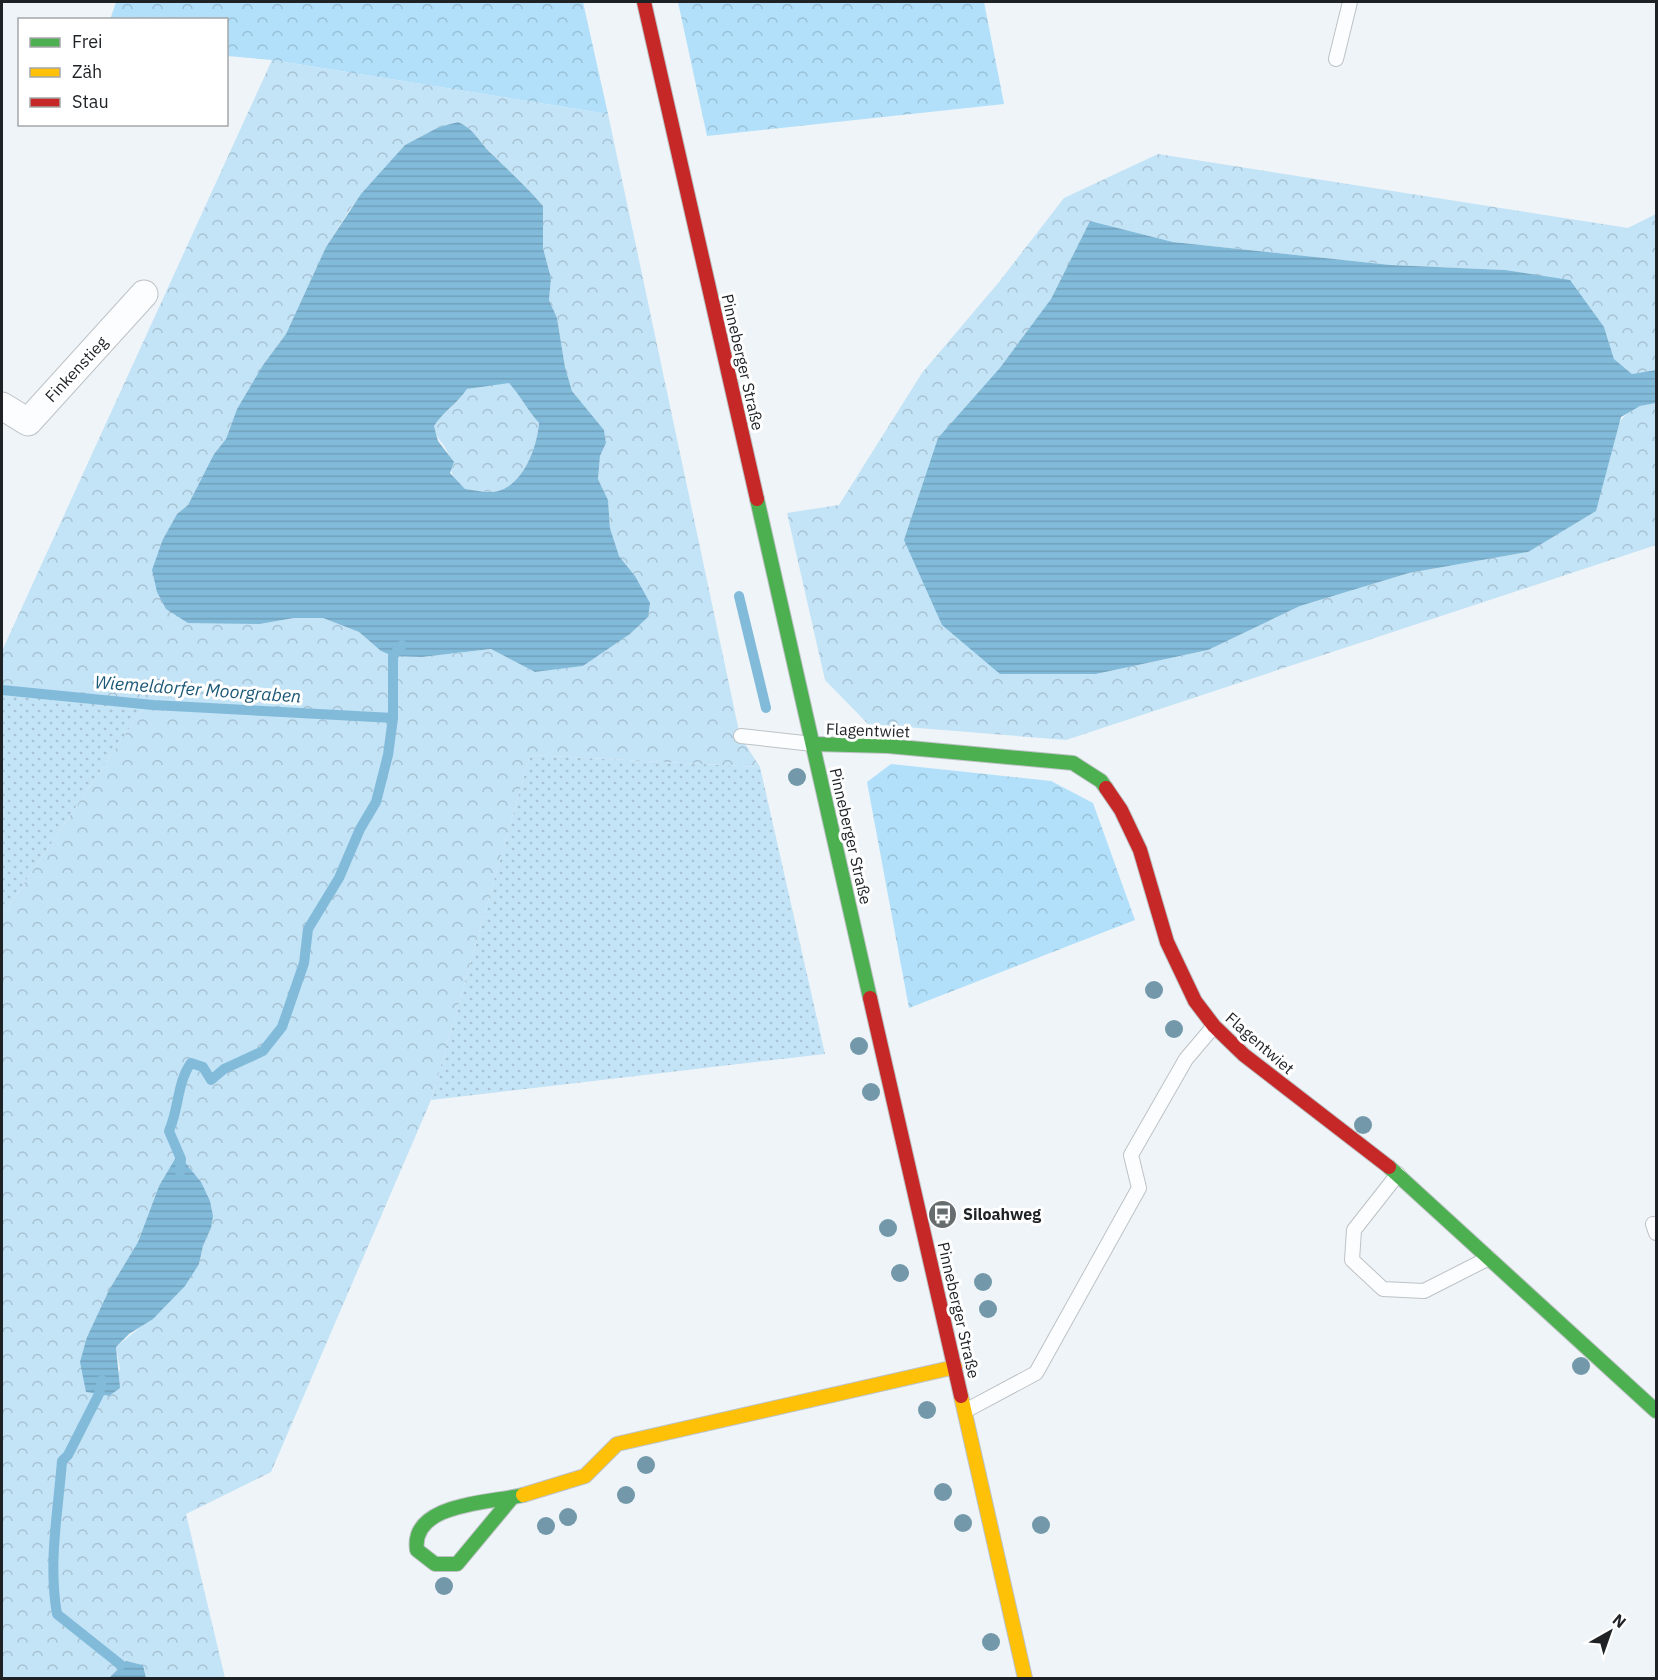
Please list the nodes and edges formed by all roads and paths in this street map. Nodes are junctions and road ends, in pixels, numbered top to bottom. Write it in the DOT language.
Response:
graph roads {
  1 [pos="644,2"];
  2 [pos="1350,2"];
  3 [pos="1336,59"];
  4 [pos="144,294"];
  5 [pos="2,406"];
  6 [pos="741,736"];
  7 [pos="814,744"];
  8 [pos="1214,1026"];
  9 [pos="1398,1174"];
  10 [pos="1489,1258"];
  11 [pos="955,1367"];
  12 [pos="965,1411"];
  13 [pos="1656,1411"];
  14 [pos="511,1498"];
  15 [pos="1025,1678"];
  1 -- 7 [label="street, Pinneberger Straße"];
  2 -- 3 [label="lane"];
  4 -- 5 [label="street, Finkenstieg"];
  6 -- 7 [label="lane, Flagentwiet"];
  7 -- 8 [label="street, Flagentwiet"];
  7 -- 11 [label="street, Pinneberger Straße"];
  8 -- 9 [label="street, Flagentwiet"];
  8 -- 12 [label="lane"];
  9 -- 10 [label="street, Flagentwiet"];
  9 -- 10 [label="lane"];
  10 -- 13 [label="street, Flagentwiet"];
  11 -- 12 [label="street, Pinneberger Straße"];
  11 -- 14 [label="street"];
  12 -- 15 [label="street, Pinneberger Straße"];
  14 -- 14 [label="street"];
}
